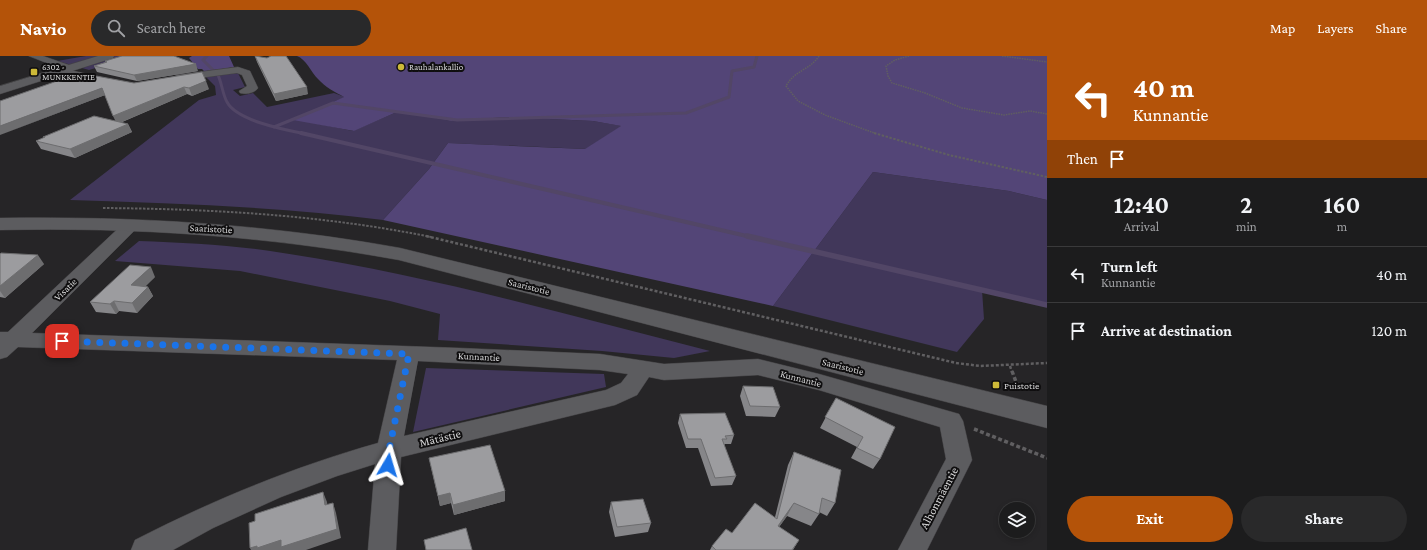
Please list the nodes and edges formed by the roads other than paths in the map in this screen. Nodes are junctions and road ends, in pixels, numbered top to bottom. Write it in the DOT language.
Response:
graph roads {
  1 [pos="34,56"];
  2 [pos="109,56"];
  3 [pos="64,70"];
  4 [pos="168,80"];
  5 [pos="107,81"];
  6 [pos="0,90"];
  7 [pos="244,91"];
  8 [pos="0,224"];
  9 [pos="131,225"];
  10 [pos="5,343"];
  11 [pos="409,354"];
  12 [pos="641,369"];
  13 [pos="1047,418"];
  14 [pos="951,421"];
  15 [pos="389,450"];
  16 [pos="146,550"];
  17 [pos="382,550"];
  18 [pos="912,550"];
  1 -- 3 [label="street"];
  2 -- 3 [label="main road"];
  3 -- 5 [label="street"];
  3 -- 6 [label="main road"];
  4 -- 7 [label="street"];
  8 -- 9 [label="main road, Saaristotie"];
  9 -- 10 [label="street, Visatie"];
  9 -- 13 [label="main road, Saaristotie"];
  10 -- 11 [label="street, Kunnantie"];
  11 -- 12 [label="street, Kunnantie"];
  11 -- 15 [label="street"];
  12 -- 14 [label="street, Kunnantie"];
  12 -- 15 [label="street, Mätästie"];
  14 -- 18 [label="street, Alhonmäentie"];
  15 -- 16 [label="street, Mätästie"];
  15 -- 17 [label="street"];
}
